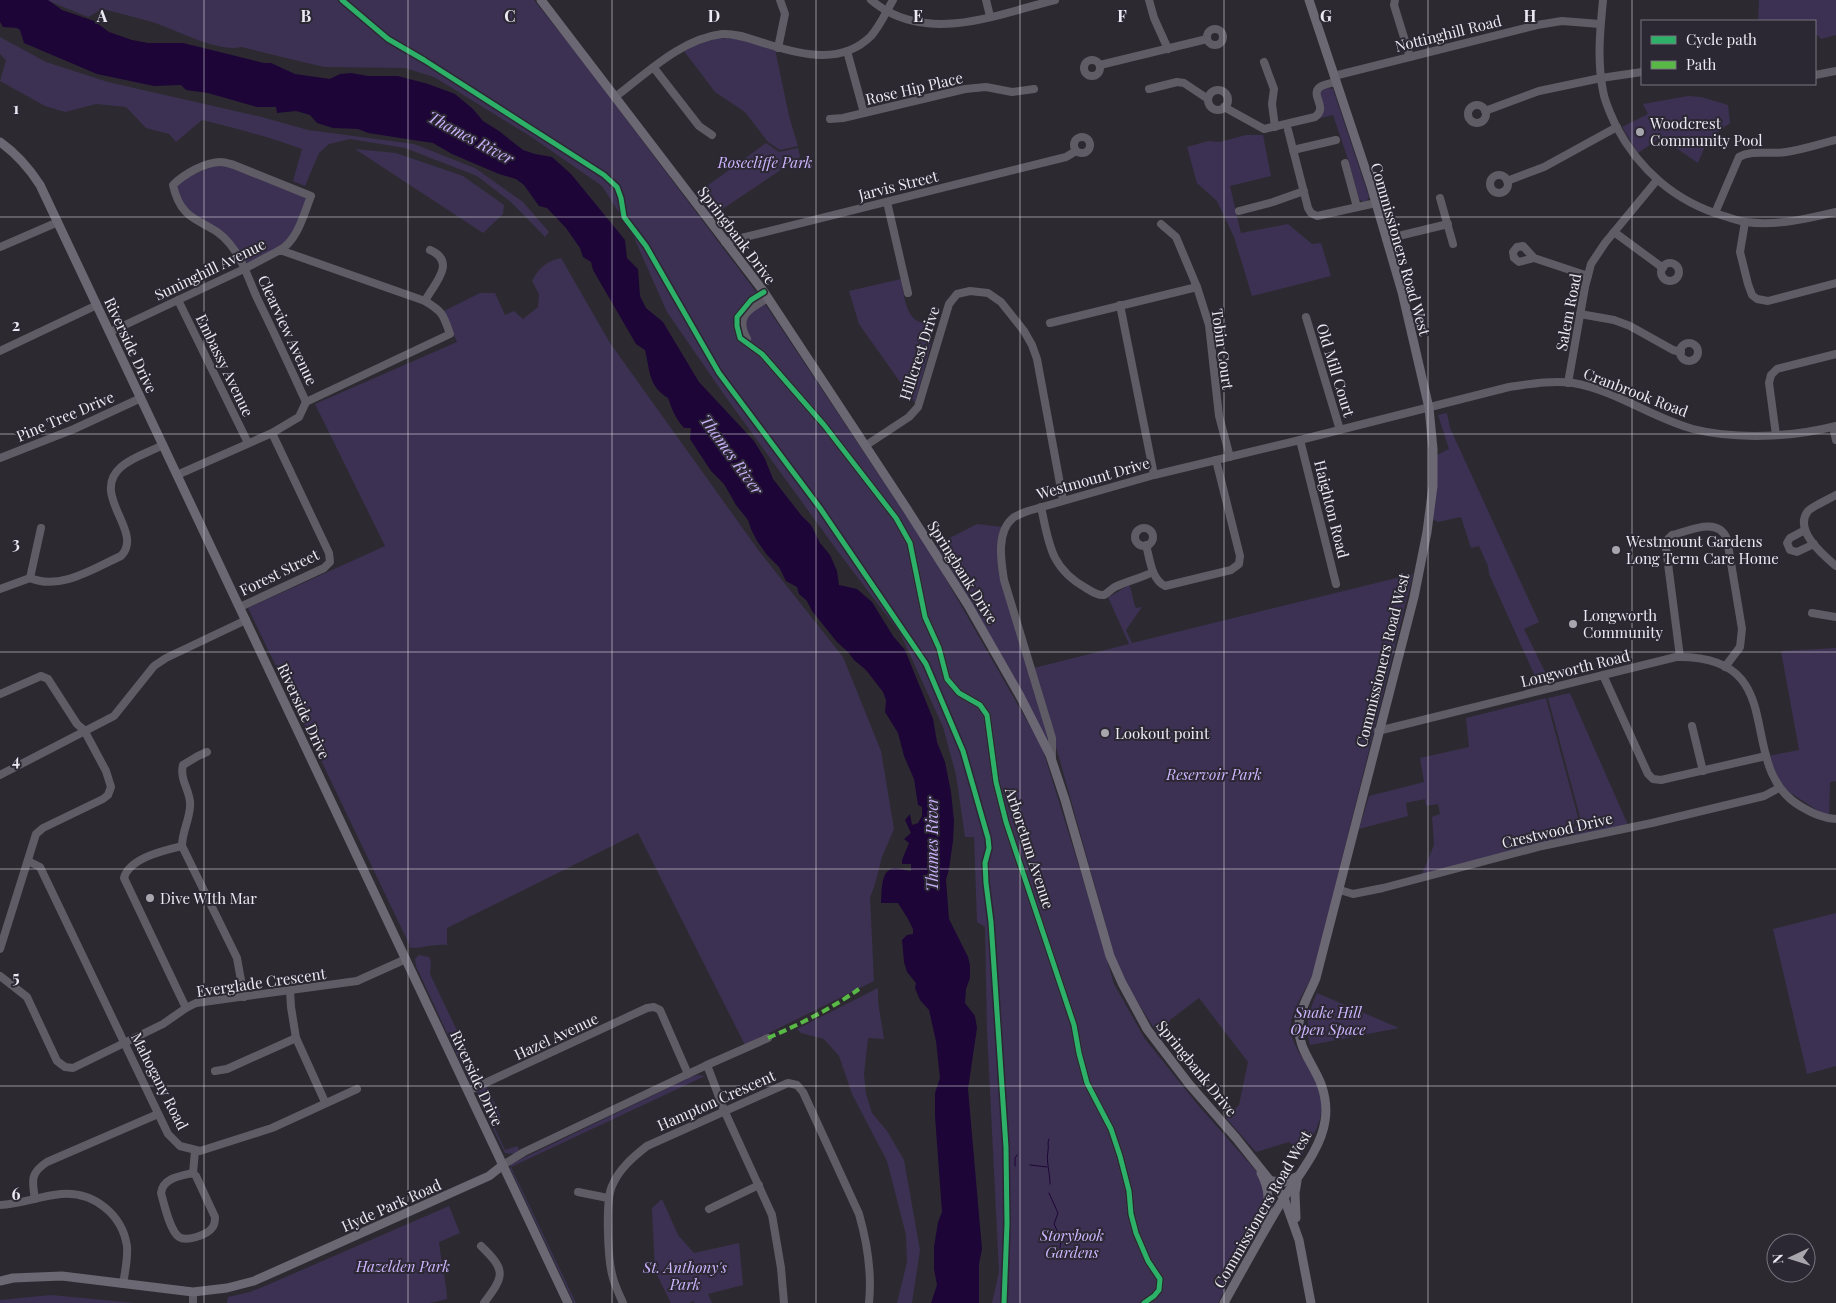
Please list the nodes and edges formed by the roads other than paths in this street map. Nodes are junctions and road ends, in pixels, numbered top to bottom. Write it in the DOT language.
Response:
graph roads {
  1 [pos="541,0"];
  2 [pos="780,0"];
  3 [pos="871,0"];
  4 [pos="893,0"];
  5 [pos="986,0"];
  6 [pos="1055,0"];
  7 [pos="1149,0"];
  8 [pos="1309,0"];
  9 [pos="1395,0"];
  10 [pos="1603,0"];
  11 [pos="887,11"];
  12 [pos="990,16"];
  13 [pos="1600,24"];
  14 [pos="1207,39"];
  15 [pos="778,48"];
  16 [pos="1168,49"];
  17 [pos="847,51"];
  18 [pos="1410,57"];
  19 [pos="1264,62"];
  20 [pos="1100,65"];
  21 [pos="654,68"];
  22 [pos="1836,71"];
  23 [pos="1641,72"];
  24 [pos="1816,75"];
  25 [pos="1601,78"];
  26 [pos="1335,79"];
  27 [pos="1034,89"];
  28 [pos="1149,89"];
  29 [pos="615,97"];
  30 [pos="1208,99"];
  31 [pos="1224,107"];
  32 [pos="1485,111"];
  33 [pos="864,113"];
  34 [pos="830,119"];
  35 [pos="1275,127"];
  36 [pos="1617,127"];
  37 [pos="1288,130"];
  38 [pos="712,135"];
  39 [pos="1336,140"];
  40 [pos="1836,140"];
  41 [pos="0,142"];
  42 [pos="1293,150"];
  43 [pos="1076,151"];
  44 [pos="1345,164"];
  45 [pos="1657,180"];
  46 [pos="1507,181"];
  47 [pos="1304,191"];
  48 [pos="1440,198"];
  49 [pos="886,202"];
  50 [pos="1376,203"];
  51 [pos="1357,207"];
  52 [pos="1239,211"];
  53 [pos="1836,212"];
  54 [pos="1715,213"];
  55 [pos="58,222"];
  56 [pos="1745,222"];
  57 [pos="1161,224"];
  58 [pos="1448,224"];
  59 [pos="1614,232"];
  60 [pos="1386,239"];
  61 [pos="725,242"];
  62 [pos="1453,244"];
  63 [pos="0,247"];
  64 [pos="280,250"];
  65 [pos="430,250"];
  66 [pos="1534,258"];
  67 [pos="1663,268"];
  68 [pos="244,269"];
  69 [pos="1588,276"];
  70 [pos="1836,283"];
  71 [pos="1197,286"];
  72 [pos="908,293"];
  73 [pos="766,295"];
  74 [pos="178,300"];
  75 [pos="425,301"];
  76 [pos="97,305"];
  77 [pos="1120,305"];
  78 [pos="1580,314"];
  79 [pos="1306,317"];
  80 [pos="1050,323"];
  81 [pos="110,332"];
  82 [pos="0,351"];
  83 [pos="1680,352"];
  84 [pos="1836,354"];
  85 [pos="1568,383"];
  86 [pos="141,398"];
  87 [pos="306,402"];
  88 [pos="1428,408"];
  89 [pos="1834,427"];
  90 [pos="1340,430"];
  91 [pos="272,434"];
  92 [pos="1776,435"];
  93 [pos="1300,440"];
  94 [pos="1836,440"];
  95 [pos="248,443"];
  96 [pos="163,445"];
  97 [pos="866,446"];
  98 [pos="1230,457"];
  99 [pos="0,458"];
  100 [pos="1216,460"];
  101 [pos="178,475"];
  102 [pos="1154,475"];
  103 [pos="1836,496"];
  104 [pos="1063,500"];
  105 [pos="1041,506"];
  106 [pos="41,528"];
  107 [pos="1805,530"];
  108 [pos="1814,544"];
  109 [pos="1146,545"];
  110 [pos="1836,566"];
  111 [pos="1153,572"];
  112 [pos="30,578"];
  113 [pos="1336,584"];
  114 [pos="0,589"];
  115 [pos="240,607"];
  116 [pos="1812,613"];
  117 [pos="1836,618"];
  118 [pos="246,620"];
  119 [pos="1680,657"];
  120 [pos="1726,667"];
  121 [pos="1603,675"];
  122 [pos="0,694"];
  123 [pos="1692,726"];
  124 [pos="84,730"];
  125 [pos="1378,731"];
  126 [pos="207,752"];
  127 [pos="1766,756"];
  128 [pos="1052,762"];
  129 [pos="1703,770"];
  130 [pos="0,774"];
  131 [pos="1780,788"];
  132 [pos="1836,819"];
  133 [pos="182,846"];
  134 [pos="28,861"];
  135 [pos="1340,890"];
  136 [pos="0,949"];
  137 [pos="406,959"];
  138 [pos="0,976"];
  139 [pos="290,991"];
  140 [pos="244,997"];
  141 [pos="186,1008"];
  142 [pos="296,1038"];
  143 [pos="768,1038"];
  144 [pos="124,1043"];
  145 [pos="707,1065"];
  146 [pos="215,1071"];
  147 [pos="688,1074"];
  148 [pos="357,1089"];
  149 [pos="468,1091"];
  150 [pos="325,1102"];
  151 [pos="724,1110"];
  152 [pos="158,1114"];
  153 [pos="195,1151"];
  154 [pos="1249,1154"];
  155 [pos="503,1165"];
  156 [pos="193,1173"];
  157 [pos="1298,1176"];
  158 [pos="1272,1181"];
  159 [pos="759,1185"];
  160 [pos="578,1192"];
  161 [pos="608,1198"];
  162 [pos="1284,1198"];
  163 [pos="35,1199"];
  164 [pos="0,1205"];
  165 [pos="709,1209"];
  166 [pos="1272,1217"];
  167 [pos="1299,1240"];
  168 [pos="481,1246"];
  169 [pos="1251,1253"];
  170 [pos="0,1281"];
  171 [pos="123,1284"];
  172 [pos="193,1292"];
  173 [pos="193,1303"];
  174 [pos="484,1303"];
  175 [pos="568,1303"];
  176 [pos="623,1303"];
  177 [pos="784,1303"];
  178 [pos="869,1303"];
  179 [pos="1144,1303"];
  180 [pos="1224,1303"];
  181 [pos="1311,1303"];
  1 -- 29 [label="main road, Springbank Drive"];
  2 -- 15 [label="street"];
  3 -- 11 [label="street"];
  4 -- 11 [label="street"];
  5 -- 12 [label="street"];
  6 -- 12 [label="street"];
  7 -- 16 [label="street"];
  8 -- 26 [label="main road, Commissioners Road West"];
  9 -- 18 [label="street"];
  10 -- 13 [label="street"];
  11 -- 12 [label="street"];
  11 -- 17 [label="street"];
  13 -- 18 [label="street, Nottinghill Road"];
  13 -- 25 [label="street"];
  14 -- 16 [label="street"];
  15 -- 17 [label="street"];
  15 -- 21 [label="street"];
  16 -- 20 [label="street"];
  17 -- 33 [label="street"];
  18 -- 26 [label="street, Nottinghill Road"];
  19 -- 35 [label="street"];
  21 -- 29 [label="street"];
  21 -- 38 [label="street"];
  22 -- 24 [label="street"];
  23 -- 25 [label="street"];
  25 -- 32 [label="street"];
  25 -- 36 [label="street"];
  26 -- 35 [label="street, Nottinghill Road"];
  26 -- 50 [label="main road, Commissioners Road West"];
  27 -- 33 [label="street, Rose Hip Place"];
  28 -- 30 [label="street"];
  29 -- 61 [label="main road, Springbank Drive"];
  30 -- 31 [label="street"];
  30 -- 31 [label="street"];
  31 -- 35 [label="street"];
  33 -- 34 [label="street, Rose Hip Place"];
  36 -- 45 [label="street"];
  36 -- 46 [label="street"];
  37 -- 42 [label="street"];
  39 -- 42 [label="street"];
  40 -- 54 [label="street"];
  41 -- 55 [label="main road, Riverside Drive"];
  42 -- 47 [label="street"];
  43 -- 49 [label="street, Jarvis Street"];
  44 -- 51 [label="street"];
  45 -- 54 [label="street"];
  45 -- 59 [label="street, Salem Road"];
  47 -- 51 [label="street"];
  47 -- 52 [label="street"];
  48 -- 58 [label="street"];
  49 -- 61 [label="street, Jarvis Street"];
  49 -- 72 [label="street"];
  50 -- 51 [label="street"];
  50 -- 60 [label="main road, Commissioners Road West"];
  53 -- 56 [label="street"];
  54 -- 56 [label="street"];
  55 -- 63 [label="street"];
  55 -- 76 [label="main road, Riverside Drive"];
  56 -- 70 [label="street"];
  57 -- 71 [label="street, Tobin Court"];
  58 -- 60 [label="street"];
  58 -- 62 [label="street"];
  59 -- 67 [label="street"];
  59 -- 69 [label="street, Salem Road"];
  60 -- 88 [label="main road, Commissioners Road West"];
  61 -- 73 [label="main road, Springbank Drive"];
  64 -- 68 [label="street, Suninghill Avenue"];
  64 -- 68 [label="street, Clearview Avenue"];
  64 -- 75 [label="street, Suninghill Avenue"];
  65 -- 75 [label="street"];
  66 -- 69 [label="street"];
  68 -- 74 [label="street, Suninghill Avenue"];
  68 -- 87 [label="street, Clearview Avenue"];
  69 -- 78 [label="street, Salem Road"];
  71 -- 77 [label="street"];
  71 -- 98 [label="street, Tobin Court"];
  73 -- 97 [label="main road, Springbank Drive"];
  73 -- 179 [label="street, Arboretum Avenue"];
  74 -- 81 [label="street, Suninghill Avenue"];
  74 -- 95 [label="street, Embassy Avenue"];
  75 -- 87 [label="street, Suninghill Avenue"];
  76 -- 81 [label="main road, Riverside Drive"];
  76 -- 82 [label="street"];
  77 -- 80 [label="street"];
  77 -- 102 [label="street"];
  78 -- 83 [label="street"];
  78 -- 85 [label="street, Salem Road"];
  79 -- 90 [label="street, Old Mill Court"];
  81 -- 86 [label="main road, Riverside Drive"];
  84 -- 92 [label="street"];
  85 -- 88 [label="street, Cranbrook Road"];
  85 -- 92 [label="street, Cranbrook Road"];
  86 -- 96 [label="main road, Riverside Drive"];
  86 -- 99 [label="street, Pine Tree Drive"];
  87 -- 91 [label="street"];
  88 -- 90 [label="street, Westmount Drive"];
  88 -- 125 [label="main road, Commissioners Road West"];
  89 -- 92 [label="street, Cranbrook Road"];
  89 -- 94 [label="street"];
  90 -- 93 [label="street, Westmount Drive"];
  91 -- 95 [label="street"];
  91 -- 115 [label="street, Forest Street"];
  93 -- 98 [label="street, Westmount Drive"];
  93 -- 113 [label="street, Haighton Road"];
  95 -- 101 [label="street"];
  96 -- 101 [label="main road, Riverside Drive"];
  96 -- 112 [label="street"];
  97 -- 104 [label="street, Hillcrest Drive"];
  97 -- 128 [label="main road, Springbank Drive"];
  98 -- 100 [label="street, Westmount Drive"];
  100 -- 102 [label="street, Westmount Drive"];
  100 -- 111 [label="street"];
  101 -- 115 [label="main road, Riverside Drive"];
  102 -- 104 [label="street, Westmount Drive"];
  103 -- 107 [label="street"];
  104 -- 105 [label="street, Westmount Drive"];
  105 -- 111 [label="street"];
  105 -- 128 [label="street, Westmount Drive"];
  106 -- 112 [label="street"];
  107 -- 108 [label="street"];
  107 -- 108 [label="street"];
  108 -- 110 [label="street"];
  109 -- 111 [label="street"];
  112 -- 114 [label="street"];
  115 -- 118 [label="main road, Riverside Drive"];
  116 -- 117 [label="street"];
  118 -- 124 [label="street"];
  118 -- 137 [label="main road, Riverside Drive"];
  119 -- 120 [label="street, Longworth Road"];
  119 -- 120 [label="street"];
  119 -- 121 [label="street, Longworth Road"];
  120 -- 127 [label="street, Longworth Road"];
  121 -- 125 [label="street, Longworth Road"];
  121 -- 129 [label="street"];
  122 -- 124 [label="street"];
  123 -- 129 [label="street"];
  124 -- 130 [label="street"];
  124 -- 134 [label="street"];
  125 -- 135 [label="main road, Commissioners Road West"];
  126 -- 133 [label="street"];
  127 -- 129 [label="street"];
  127 -- 131 [label="street, Longworth Road"];
  128 -- 154 [label="main road, Springbank Drive"];
  131 -- 132 [label="street, Longworth Road"];
  131 -- 135 [label="street, Crestwood Drive"];
  133 -- 140 [label="street"];
  133 -- 141 [label="street"];
  134 -- 136 [label="street"];
  134 -- 144 [label="street, Mahogany Road"];
  135 -- 157 [label="main road, Commissioners Road West"];
  137 -- 139 [label="street, Everglade Crescent"];
  137 -- 149 [label="main road, Riverside Drive"];
  138 -- 144 [label="street, Everglade Crescent"];
  139 -- 140 [label="street, Everglade Crescent"];
  139 -- 142 [label="street"];
  140 -- 141 [label="street, Everglade Crescent"];
  141 -- 144 [label="street, Everglade Crescent"];
  142 -- 146 [label="street"];
  142 -- 150 [label="street"];
  143 -- 145 [label="street, Hyde Park Road"];
  144 -- 152 [label="street, Mahogany Road"];
  145 -- 147 [label="street, Hyde Park Road"];
  145 -- 151 [label="street"];
  147 -- 149 [label="street, Hazel Avenue"];
  147 -- 155 [label="street, Hyde Park Road"];
  148 -- 150 [label="street"];
  149 -- 155 [label="main road, Riverside Drive"];
  150 -- 153 [label="street"];
  151 -- 159 [label="street"];
  151 -- 161 [label="street, Hampton Crescent"];
  151 -- 178 [label="street, Hampton Crescent"];
  152 -- 153 [label="street, Mahogany Road"];
  152 -- 163 [label="street"];
  153 -- 156 [label="street"];
  154 -- 158 [label="main road, Springbank Drive"];
  154 -- 169 [label="main road"];
  155 -- 172 [label="main road, Hyde Park Road"];
  155 -- 175 [label="main road, Riverside Drive"];
  156 -- 156 [label="street"];
  157 -- 158 [label="main road"];
  157 -- 162 [label="main road, Commissioners Road West"];
  157 -- 167 [label="main road"];
  158 -- 162 [label="main road, Springbank Drive"];
  159 -- 165 [label="street"];
  159 -- 177 [label="street"];
  160 -- 161 [label="street"];
  161 -- 176 [label="street, Hampton Crescent"];
  162 -- 166 [label="main road, Commissioners Road West"];
  162 -- 167 [label="main road, Springbank Drive"];
  163 -- 164 [label="street"];
  163 -- 171 [label="street"];
  166 -- 167 [label="main road"];
  166 -- 169 [label="main road, Commissioners Road West"];
  167 -- 181 [label="main road"];
  168 -- 174 [label="street"];
  169 -- 180 [label="main road, Commissioners Road West"];
  170 -- 171 [label="main road, Hyde Park Road"];
  171 -- 172 [label="main road, Hyde Park Road"];
  172 -- 173 [label="street"];
}
